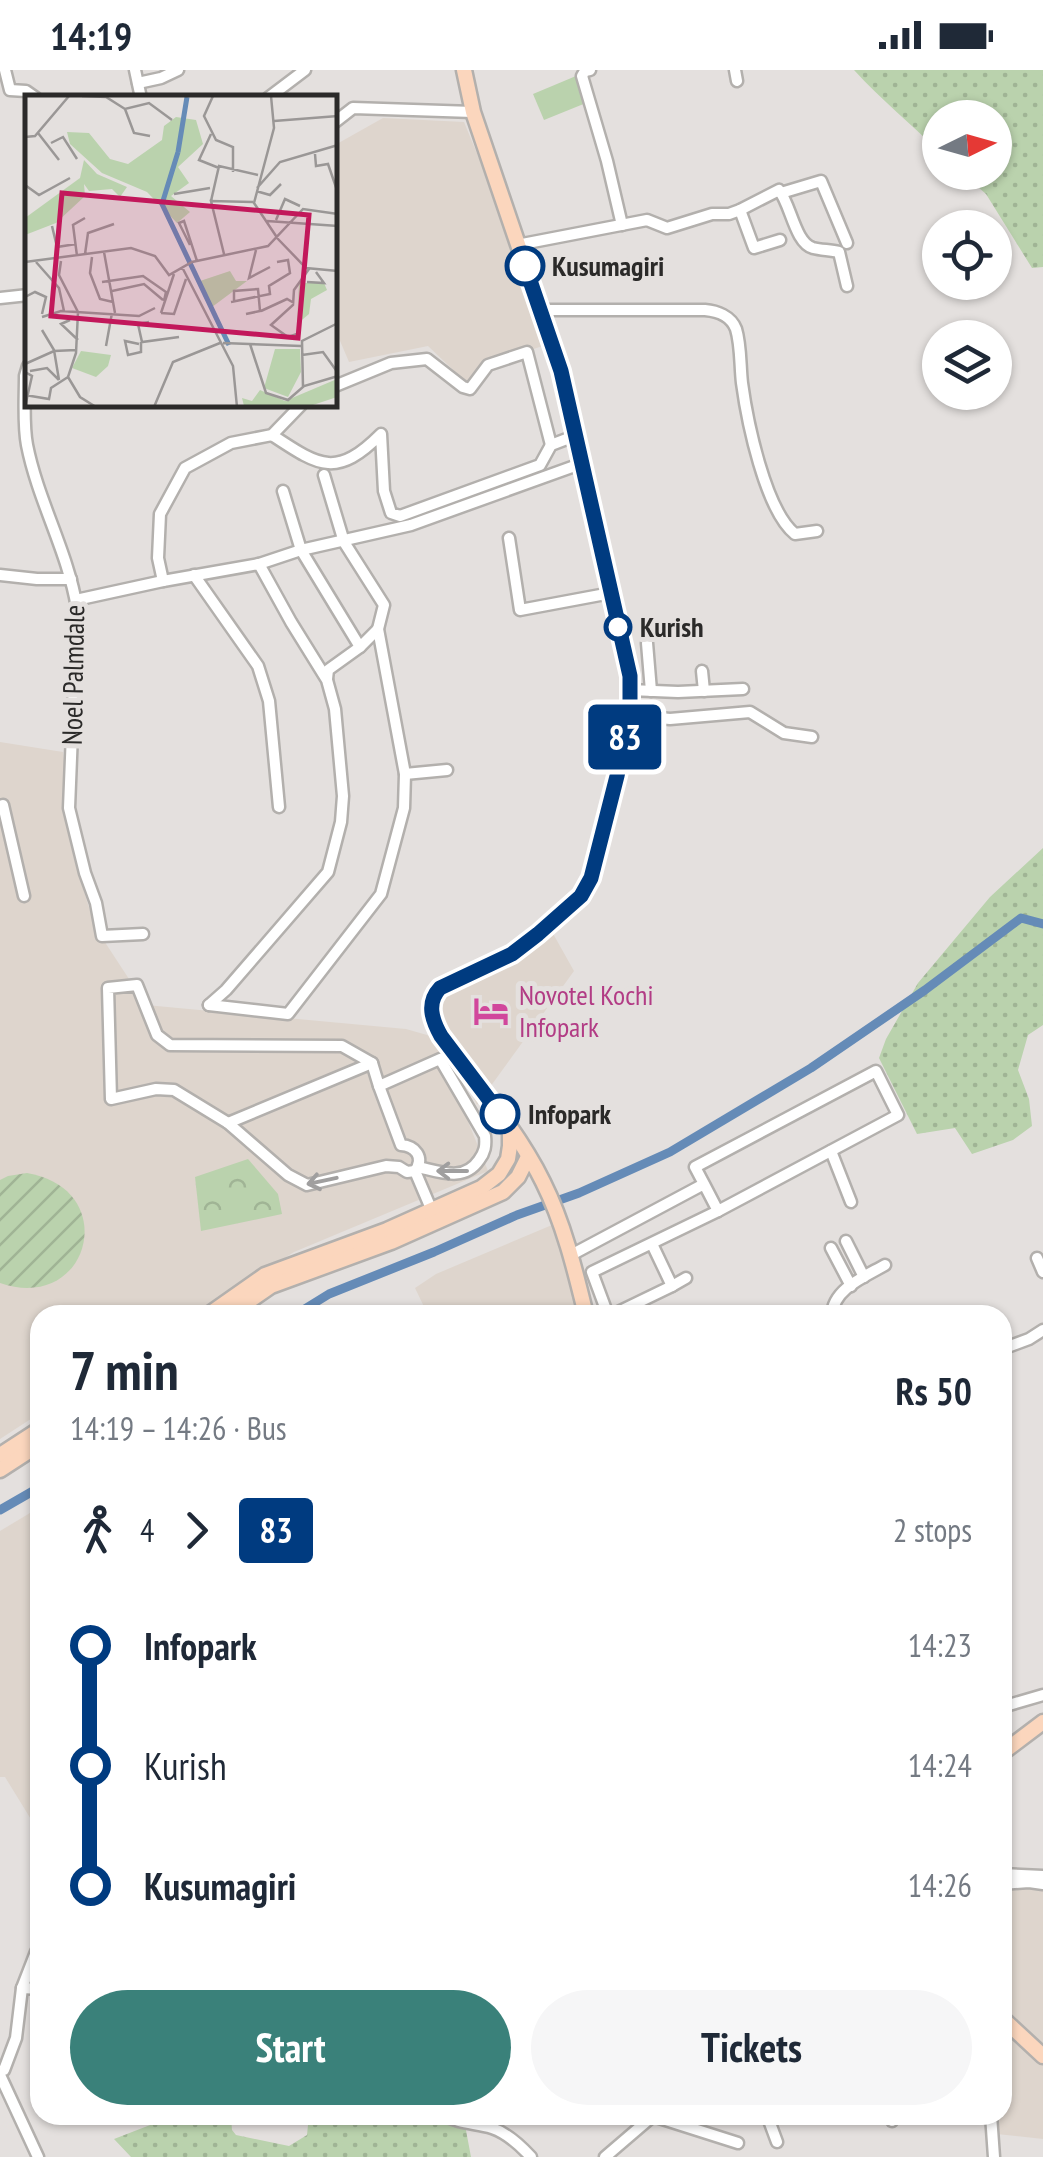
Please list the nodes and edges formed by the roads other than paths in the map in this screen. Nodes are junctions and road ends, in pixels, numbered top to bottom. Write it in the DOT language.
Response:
graph roads {
  1 [pos="6,70"];
  2 [pos="134,70"];
  3 [pos="178,70"];
  4 [pos="305,70"];
  5 [pos="464,70"];
  6 [pos="590,70"];
  7 [pos="138,83"];
  8 [pos="32,95"];
  9 [pos="141,95"];
  10 [pos="272,95"];
  11 [pos="473,112"];
  12 [pos="338,120"];
  13 [pos="782,192"];
  14 [pos="740,210"];
  15 [pos="622,225"];
  16 [pos="780,240"];
  17 [pos="847,243"];
  18 [pos="517,245"];
  19 [pos="847,286"];
  20 [pos="25,295"];
  21 [pos="0,298"];
  22 [pos="541,310"];
  23 [pos="552,343"];
  24 [pos="526,352"];
  25 [pos="338,385"];
  26 [pos="26,408"];
  27 [pos="298,408"];
  28 [pos="272,434"];
  29 [pos="577,435"];
  30 [pos="551,445"];
  31 [pos="583,463"];
  32 [pos="324,475"];
  33 [pos="284,490"];
  34 [pos="817,531"];
  35 [pos="508,538"];
  36 [pos="344,542"];
  37 [pos="302,550"];
  38 [pos="259,564"];
  39 [pos="0,575"];
  40 [pos="194,576"];
  41 [pos="72,579"];
  42 [pos="163,581"];
  43 [pos="610,593"];
  44 [pos="76,600"];
  45 [pos="378,629"];
  46 [pos="647,642"];
  47 [pos="360,647"];
  48 [pos="702,672"];
  49 [pos="327,680"];
  50 [pos="743,689"];
  51 [pos="630,690"];
  52 [pos="651,691"];
  53 [pos="704,691"];
  54 [pos="630,714"];
  55 [pos="812,737"];
  56 [pos="446,770"];
  57 [pos="405,774"];
  58 [pos="2,805"];
  59 [pos="279,808"];
  60 [pos="24,896"];
  61 [pos="144,934"];
  62 [pos="372,1063"];
  63 [pos="379,1086"];
  64 [pos="228,1123"];
  65 [pos="510,1129"];
  66 [pos="401,1145"];
  67 [pos="830,1151"];
  68 [pos="528,1157"];
  69 [pos="399,1167"];
  70 [pos="417,1169"];
  71 [pos="704,1184"];
  72 [pos="545,1186"];
  73 [pos="503,1192"];
  74 [pos="851,1202"];
  75 [pos="432,1211"];
  76 [pos="718,1211"];
  77 [pos="846,1241"];
  78 [pos="652,1244"];
  79 [pos="831,1248"];
  80 [pos="347,1251"];
  81 [pos="571,1255"];
  82 [pos="1037,1258"];
  83 [pos="885,1266"];
  84 [pos="1043,1272"];
  85 [pos="864,1277"];
  86 [pos="686,1278"];
  87 [pos="672,1286"];
  88 [pos="851,1286"];
  89 [pos="222,1305"];
  90 [pos="243,1305"];
  91 [pos="584,1305"];
  92 [pos="606,1305"];
  93 [pos="631,1305"];
  94 [pos="832,1305"];
  95 [pos="1043,1330"];
  96 [pos="1012,1345"];
  97 [pos="30,1436"];
  98 [pos="30,1450"];
  99 [pos="0,1455"];
  100 [pos="0,1470"];
  101 [pos="1043,1695"];
  102 [pos="1012,1704"];
  103 [pos="1043,1722"];
  104 [pos="1012,1745"];
  105 [pos="1012,1874"];
  106 [pos="1043,1876"];
  107 [pos="1012,1883"];
  108 [pos="1043,1884"];
  109 [pos="30,1967"];
  110 [pos="22,1988"];
  111 [pos="30,1988"];
  112 [pos="1012,2027"];
  113 [pos="1043,2056"];
  114 [pos="0,2073"];
  115 [pos="476,2125"];
  116 [pos="643,2125"];
  117 [pos="683,2125"];
  118 [pos="771,2125"];
  119 [pos="992,2125"];
  120 [pos="738,2142"];
  121 [pos="777,2142"];
  122 [pos="38,2157"];
  123 [pos="531,2157"];
  124 [pos="605,2157"];
  125 [pos="994,2157"];
  1 -- 8 [label="street"];
  2 -- 7 [label="street"];
  3 -- 7 [label="street"];
  4 -- 10 [label="street"];
  5 -- 11 [label="main road"];
  6 -- 15 [label="street"];
  7 -- 9 [label="street"];
  11 -- 12 [label="street"];
  11 -- 18 [label="main road"];
  13 -- 14 [label="street"];
  13 -- 17 [label="street"];
  13 -- 19 [label="street"];
  14 -- 15 [label="street"];
  14 -- 16 [label="street"];
  15 -- 18 [label="street"];
  18 -- 22 [label="main road"];
  20 -- 21 [label="street"];
  22 -- 23 [label="main road"];
  22 -- 34 [label="street"];
  23 -- 24 [label="street"];
  23 -- 29 [label="main road"];
  24 -- 25 [label="street"];
  24 -- 30 [label="street"];
  26 -- 41 [label="street, Noel Palmdale"];
  27 -- 28 [label="street"];
  28 -- 30 [label="street"];
  28 -- 42 [label="street"];
  29 -- 30 [label="street"];
  29 -- 31 [label="main road"];
  31 -- 36 [label="street"];
  31 -- 43 [label="main road"];
  32 -- 36 [label="street"];
  33 -- 37 [label="street"];
  35 -- 43 [label="street"];
  36 -- 37 [label="street"];
  36 -- 45 [label="street"];
  37 -- 38 [label="street"];
  37 -- 47 [label="street"];
  38 -- 40 [label="street"];
  38 -- 49 [label="street"];
  39 -- 41 [label="street"];
  40 -- 42 [label="street"];
  40 -- 59 [label="street"];
  41 -- 44 [label="street, Noel Palmdale"];
  42 -- 44 [label="street"];
  43 -- 51 [label="main road"];
  44 -- 61 [label="street, Noel Palmdale"];
  45 -- 47 [label="street"];
  45 -- 57 [label="street"];
  46 -- 52 [label="street"];
  47 -- 49 [label="street"];
  48 -- 53 [label="street"];
  49 -- 57 [label="street"];
  50 -- 53 [label="street"];
  51 -- 52 [label="street"];
  51 -- 54 [label="main road"];
  52 -- 53 [label="street"];
  54 -- 55 [label="street"];
  54 -- 65 [label="main road"];
  56 -- 57 [label="street"];
  58 -- 60 [label="street"];
  62 -- 63 [label="street"];
  62 -- 64 [label="street"];
  62 -- 64 [label="street"];
  63 -- 66 [label="street"];
  63 -- 70 [label="street, one-way"];
  69 -- 64 [label="street, one-way"];
  65 -- 68 [label="main road"];
  65 -- 75 [label="main road"];
  66 -- 69 [label="street"];
  66 -- 70 [label="street"];
  67 -- 71 [label="street"];
  67 -- 74 [label="street"];
  67 -- 76 [label="street"];
  68 -- 72 [label="main road"];
  68 -- 73 [label="main road"];
  69 -- 70 [label="street"];
  70 -- 75 [label="street"];
  71 -- 76 [label="street"];
  71 -- 81 [label="street"];
  72 -- 73 [label="main road"];
  72 -- 81 [label="main road"];
  73 -- 80 [label="main road"];
  75 -- 80 [label="main road"];
  76 -- 78 [label="street"];
  77 -- 85 [label="street"];
  78 -- 87 [label="street"];
  78 -- 92 [label="street"];
  79 -- 88 [label="street"];
  80 -- 89 [label="main road"];
  80 -- 90 [label="main road"];
  81 -- 91 [label="main road"];
  82 -- 84 [label="street"];
  83 -- 85 [label="street"];
  85 -- 88 [label="street"];
  86 -- 87 [label="street"];
  87 -- 93 [label="street"];
  88 -- 94 [label="street"];
  95 -- 96 [label="street"];
  97 -- 99 [label="main road"];
  98 -- 100 [label="main road"];
  101 -- 102 [label="street"];
  103 -- 104 [label="main road"];
  105 -- 106 [label="street"];
  107 -- 108 [label="street"];
  109 -- 110 [label="street"];
  110 -- 111 [label="street"];
  110 -- 114 [label="street"];
  112 -- 113 [label="main road"];
  114 -- 122 [label="street"];
  115 -- 123 [label="street"];
  116 -- 124 [label="street"];
  117 -- 120 [label="street"];
  118 -- 121 [label="street"];
  119 -- 125 [label="street"];
}
